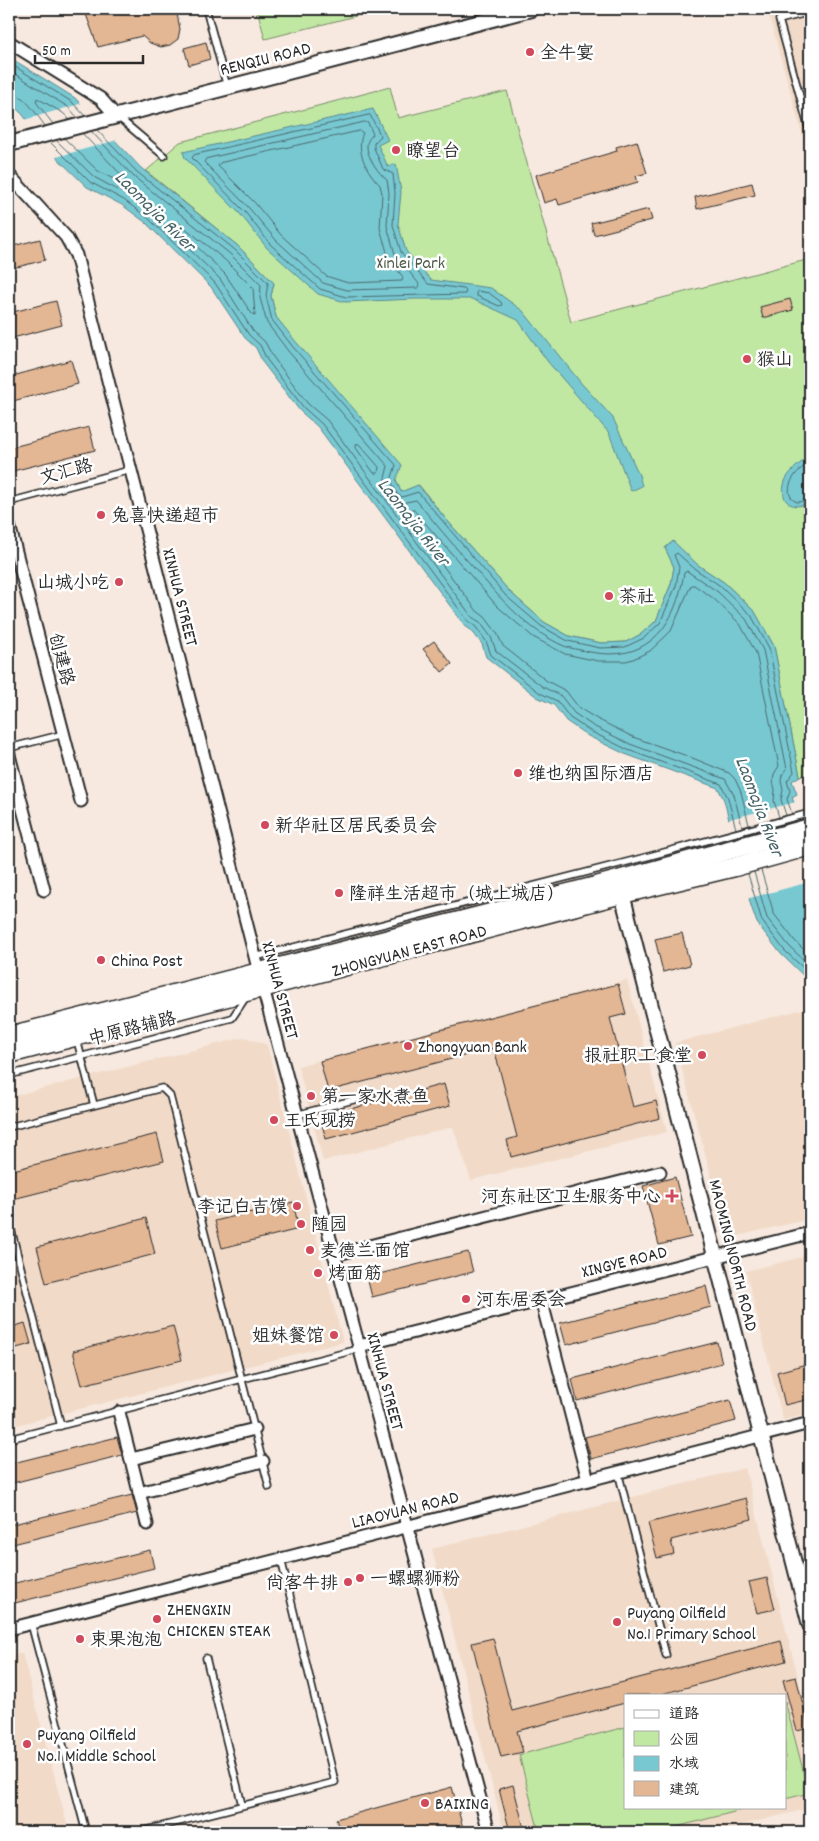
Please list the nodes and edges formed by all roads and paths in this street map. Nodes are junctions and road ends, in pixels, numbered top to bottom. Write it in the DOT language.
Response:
graph roads {
  1 [pos="206,9"];
  2 [pos="531,9"];
  3 [pos="810,12"];
  4 [pos="9,42"];
  5 [pos="227,87"];
  6 [pos="111,117"];
  7 [pos="810,133"];
  8 [pos="9,144"];
  9 [pos="164,156"];
  10 [pos="9,175"];
  11 [pos="130,470"];
  12 [pos="9,502"];
  13 [pos="9,525"];
  14 [pos="64,734"];
  15 [pos="9,748"];
  16 [pos="9,755"];
  17 [pos="82,801"];
  18 [pos="810,813"];
  19 [pos="810,828"];
  20 [pos="810,846"];
  21 [pos="730,851"];
  22 [pos="44,890"];
  23 [pos="622,894"];
  24 [pos="256,977"];
  25 [pos="9,1036"];
  26 [pos="76,1036"];
  27 [pos="9,1054"];
  28 [pos="81,1056"];
  29 [pos="9,1075"];
  30 [pos="372,1095"];
  31 [pos="94,1105"];
  32 [pos="296,1115"];
  33 [pos="9,1127"];
  34 [pos="660,1172"];
  35 [pos="9,1221"];
  36 [pos="810,1233"];
  37 [pos="334,1255"];
  38 [pos="715,1256"];
  39 [pos="541,1299"];
  40 [pos="359,1348"];
  41 [pos="242,1379"];
  42 [pos="118,1412"];
  43 [pos="810,1423"];
  44 [pos="61,1426"];
  45 [pos="255,1429"];
  46 [pos="762,1435"];
  47 [pos="9,1439"];
  48 [pos="131,1459"];
  49 [pos="263,1461"];
  50 [pos="618,1472"];
  51 [pos="588,1480"];
  52 [pos="270,1488"];
  53 [pos="139,1493"];
  54 [pos="147,1524"];
  55 [pos="407,1527"];
  56 [pos="281,1559"];
  57 [pos="31,1624"];
  58 [pos="810,1625"];
  59 [pos="9,1629"];
  60 [pos="666,1655"];
  61 [pos="206,1658"];
  62 [pos="242,1806"];
  63 [pos="86,1832"];
  64 [pos="139,1832"];
  65 [pos="489,1832"];
  1 -- 5 [label="lane"];
  2 -- 5 [label="street, RENQIU ROAD"];
  3 -- 7 [label="lane"];
  4 -- 6 [label="street"];
  5 -- 6 [label="street, RENQIU ROAD"];
  6 -- 8 [label="street, RENQIU ROAD"];
  6 -- 9 [label="lane"];
  10 -- 11 [label="street, XINHUA STREET"];
  11 -- 12 [label="lane, 文汇路"];
  11 -- 24 [label="street, XINHUA STREET"];
  13 -- 14 [label="street, 创建路"];
  14 -- 15 [label="lane"];
  14 -- 17 [label="street, 创建路"];
  16 -- 22 [label="street"];
  18 -- 21 [label="lane"];
  19 -- 21 [label="main road, ZHONGYUAN EAST ROAD"];
  20 -- 21 [label="main road, ZHONGYUAN EAST ROAD"];
  21 -- 23 [label="main road, ZHONGYUAN EAST ROAD"];
  21 -- 24 [label="main road, ZHONGYUAN EAST ROAD"];
  23 -- 24 [label="main road, ZHONGYUAN EAST ROAD"];
  23 -- 38 [label="street, MAOMING NORTH ROAD"];
  24 -- 25 [label="main road, ZHONGYUAN EAST ROAD"];
  24 -- 26 [label="main road, ZHONGYUAN EAST ROAD"];
  24 -- 28 [label="lane, 中原路辅路"];
  24 -- 32 [label="street, XINHUA STREET"];
  26 -- 27 [label="main road, ZHONGYUAN EAST ROAD"];
  26 -- 28 [label="lane"];
  28 -- 29 [label="lane, 中原路辅路"];
  28 -- 31 [label="lane"];
  30 -- 32 [label="lane"];
  31 -- 33 [label="lane"];
  31 -- 41 [label="lane"];
  32 -- 37 [label="street, XINHUA STREET"];
  34 -- 37 [label="street"];
  35 -- 44 [label="lane"];
  36 -- 38 [label="street, XINGYE ROAD"];
  37 -- 40 [label="street, XINHUA STREET"];
  38 -- 39 [label="street, XINGYE ROAD"];
  38 -- 46 [label="street, MAOMING NORTH ROAD"];
  39 -- 40 [label="street, XINGYE ROAD"];
  39 -- 51 [label="street"];
  40 -- 41 [label="lane"];
  40 -- 55 [label="street, XINHUA STREET"];
  41 -- 42 [label="lane"];
  41 -- 45 [label="lane"];
  42 -- 44 [label="lane"];
  42 -- 48 [label="street"];
  43 -- 46 [label="street, LIAOYUAN ROAD"];
  44 -- 47 [label="lane"];
  45 -- 48 [label="street"];
  45 -- 49 [label="lane"];
  46 -- 50 [label="street, LIAOYUAN ROAD"];
  46 -- 58 [label="street, MAOMING NORTH ROAD"];
  48 -- 53 [label="street"];
  49 -- 52 [label="lane"];
  49 -- 53 [label="street"];
  50 -- 51 [label="street, LIAOYUAN ROAD"];
  50 -- 60 [label="lane"];
  51 -- 55 [label="street, LIAOYUAN ROAD"];
  53 -- 54 [label="street"];
  55 -- 56 [label="street, LIAOYUAN ROAD"];
  55 -- 65 [label="street, XINHUA STREET"];
  56 -- 57 [label="street, LIAOYUAN ROAD"];
  56 -- 62 [label="lane"];
  57 -- 59 [label="street, LIAOYUAN ROAD"];
  57 -- 63 [label="lane"];
  61 -- 62 [label="lane"];
  62 -- 64 [label="lane"];
}
